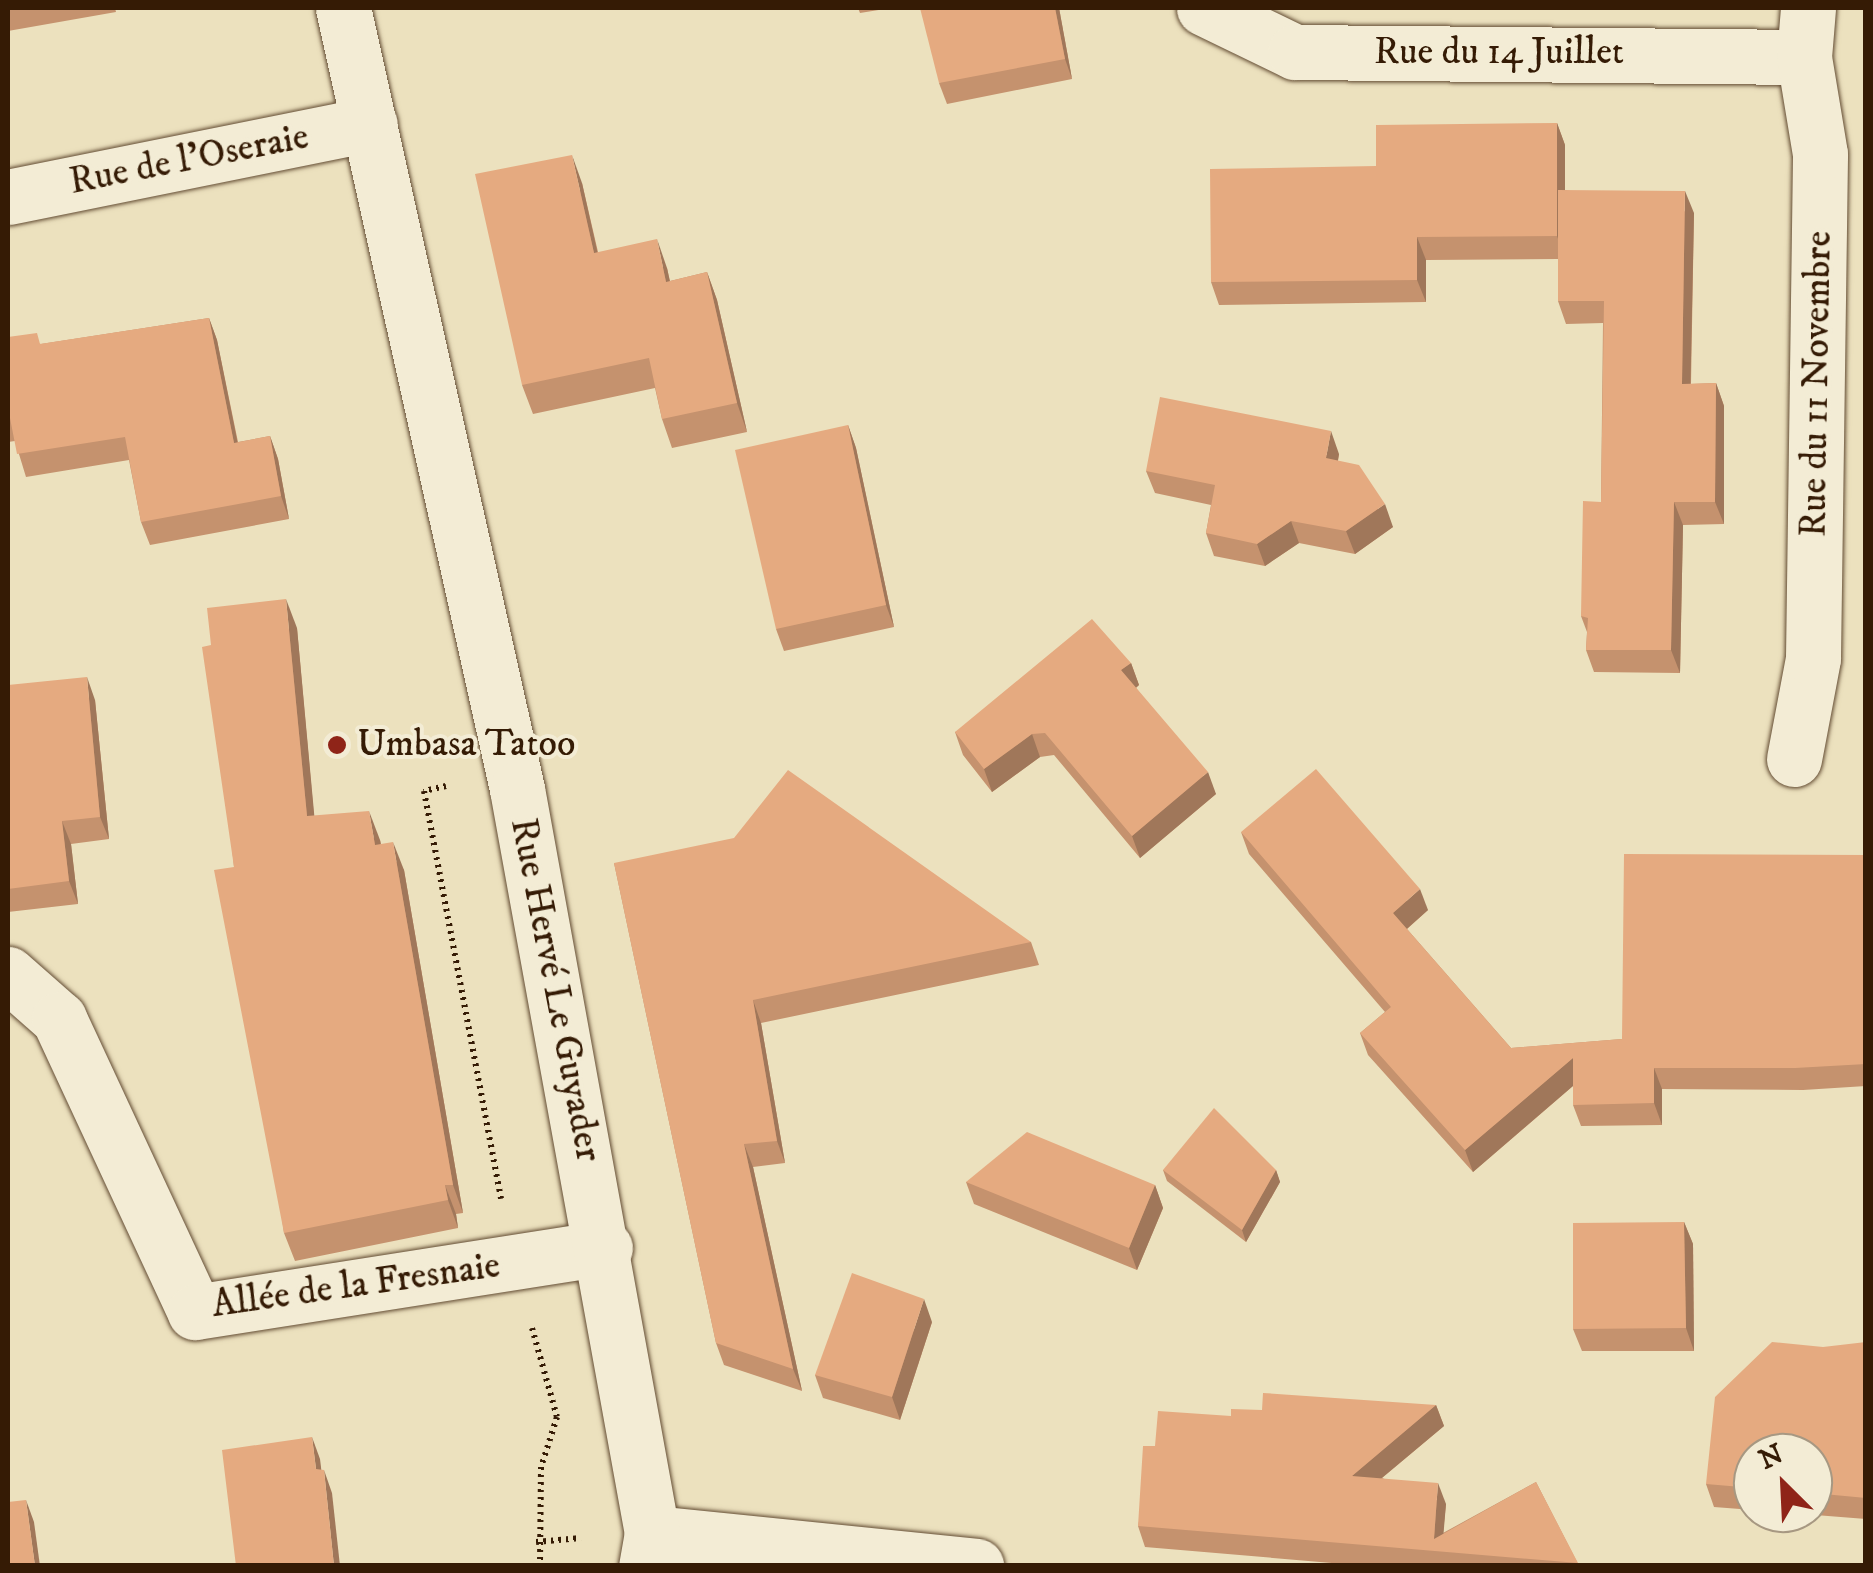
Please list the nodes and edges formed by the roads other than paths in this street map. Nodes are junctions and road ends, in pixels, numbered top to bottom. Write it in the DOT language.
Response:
graph roads {
  1 [pos="343,8"];
  2 [pos="1204,8"];
  3 [pos="1806,32"];
  4 [pos="370,124"];
  5 [pos="8,196"];
  6 [pos="1794,760"];
  7 [pos="8,974"];
  8 [pos="604,1248"];
  9 [pos="649,1549"];
  10 [pos="976,1566"];
  1 -- 4 [label="street, Rue Hervé Le Guyader"];
  2 -- 3 [label="street, Rue du 14 Juillet"];
  3 -- 6 [label="street, Rue du 11 Novembre"];
  4 -- 5 [label="street, Rue de l'Oseraie"];
  4 -- 8 [label="street, Rue Hervé Le Guyader"];
  7 -- 8 [label="street, Allée de la Fresnaie"];
  8 -- 9 [label="street, Rue Hervé Le Guyader"];
  9 -- 10 [label="street"];
}
